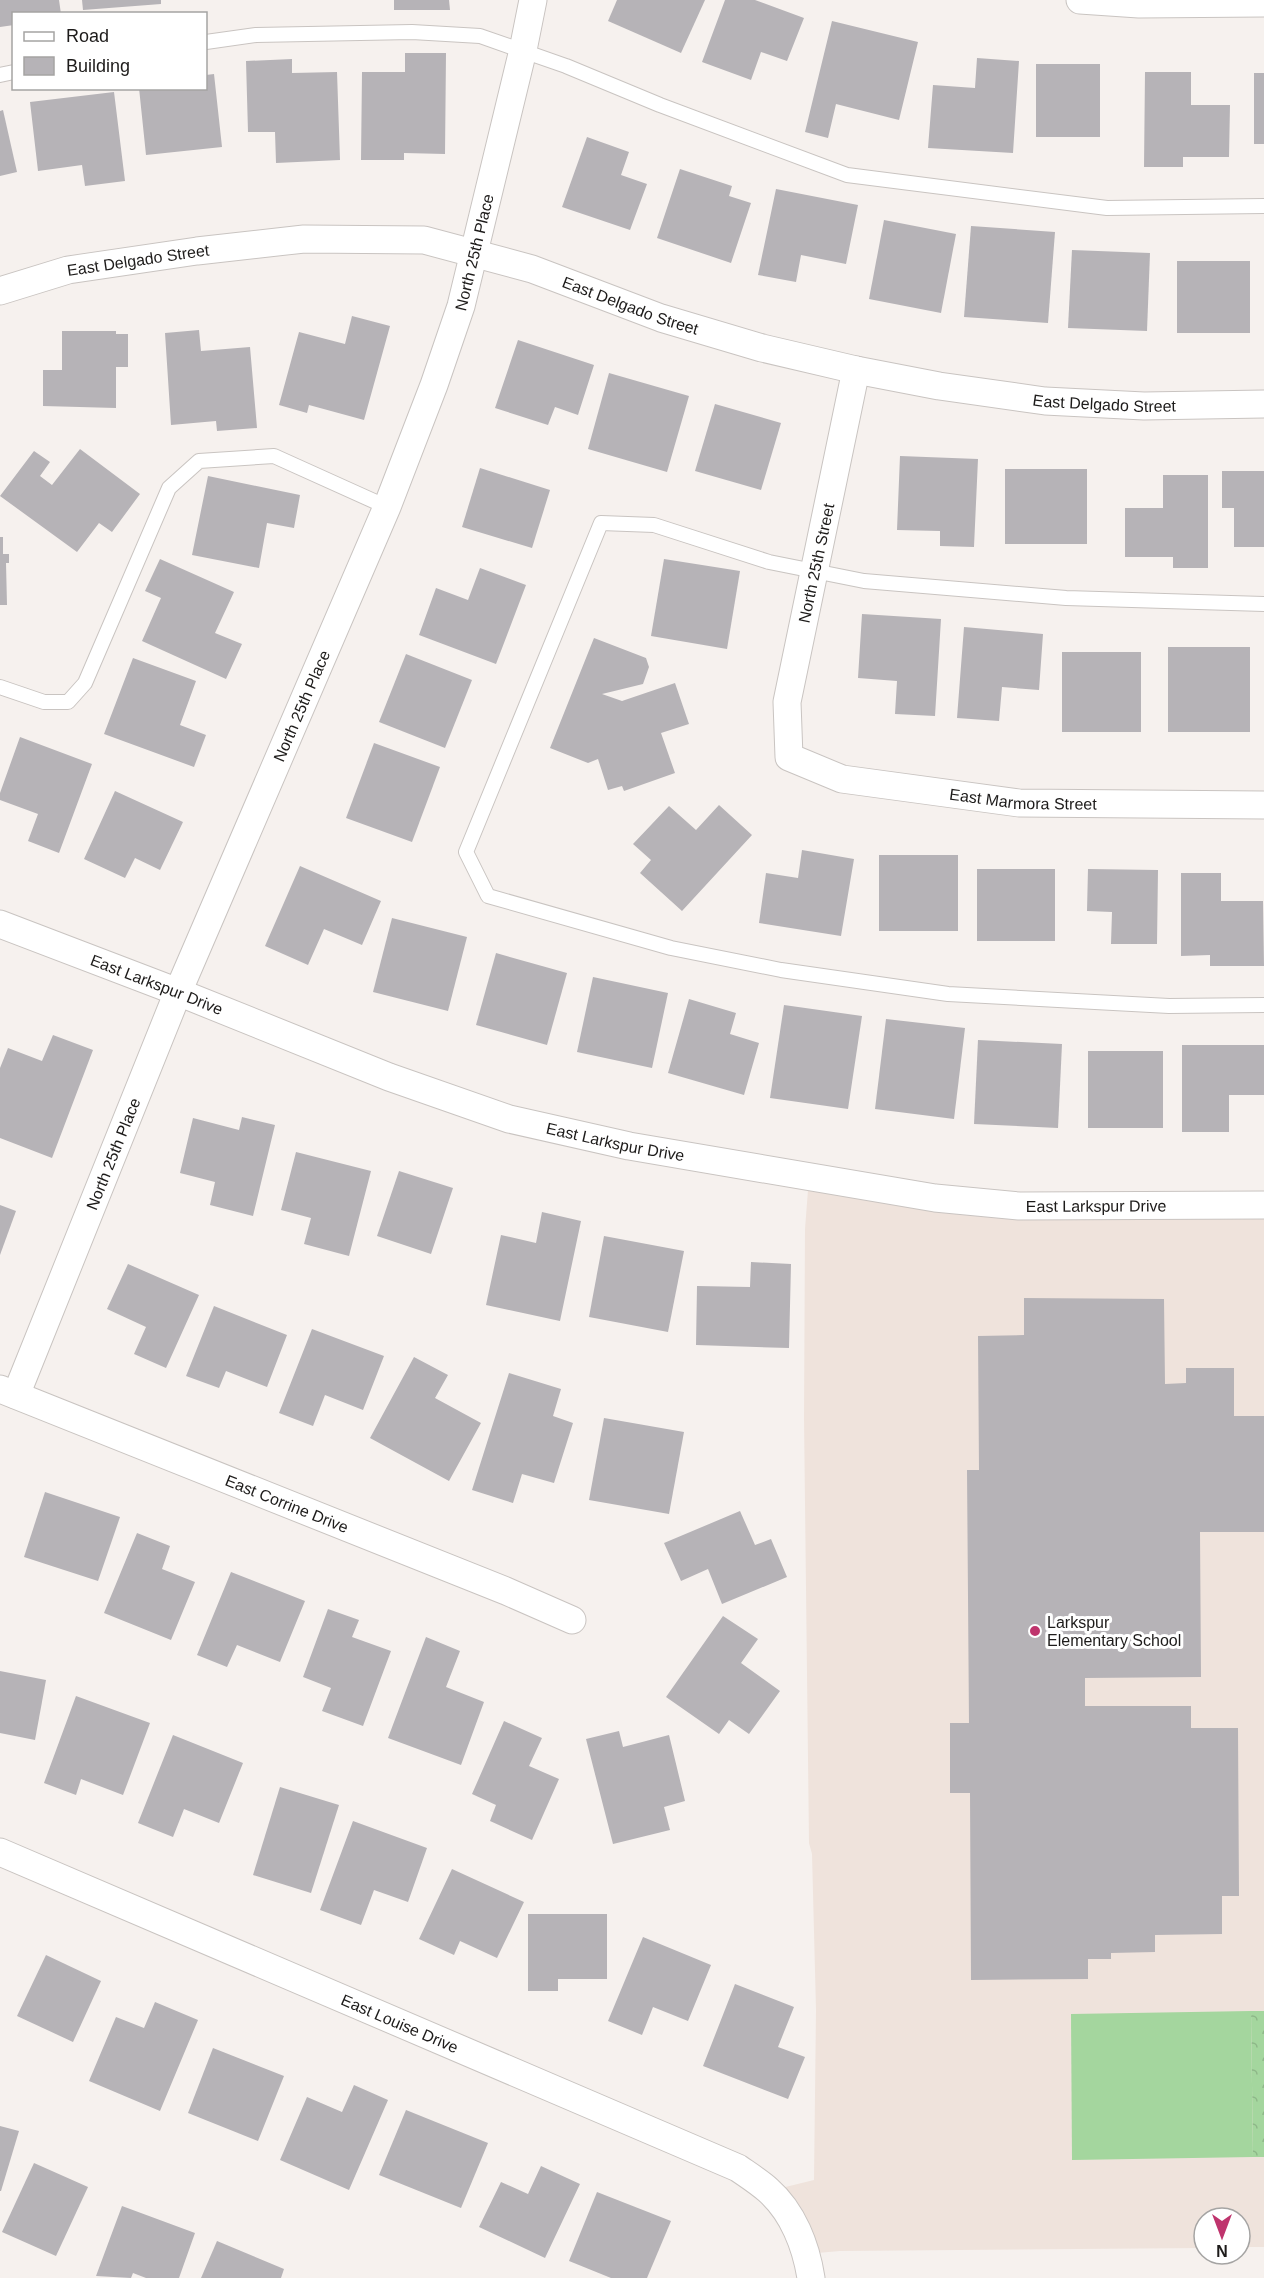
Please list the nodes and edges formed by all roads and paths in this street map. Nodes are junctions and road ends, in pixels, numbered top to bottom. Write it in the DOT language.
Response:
graph roads {
  1 [pos="533,0"];
  2 [pos="1080,0"];
  3 [pos="1264,3"];
  4 [pos="207,42"];
  5 [pos="523,50"];
  6 [pos="1264,206"];
  7 [pos="474,254"];
  8 [pos="0,291"];
  9 [pos="856,370"];
  10 [pos="1264,404"];
  11 [pos="387,507"];
  12 [pos="814,571"];
  13 [pos="1264,604"];
  14 [pos="0,687"];
  15 [pos="789,758"];
  16 [pos="1264,806"];
  17 [pos="0,924"];
  18 [pos="178,992"];
  19 [pos="1264,1005"];
  20 [pos="1264,1205"];
  21 [pos="8,1392"];
  22 [pos="572,1620"];
  23 [pos="0,1852"];
  24 [pos="811,2278"];
  1 -- 5 [label="street, North 25th Place"];
  2 -- 3 [label="street"];
  4 -- 5 [label="lane"];
  5 -- 6 [label="lane"];
  5 -- 7 [label="street, North 25th Place"];
  7 -- 8 [label="street, East Delgado Street"];
  7 -- 9 [label="street, East Delgado Street"];
  7 -- 11 [label="street, North 25th Place"];
  9 -- 10 [label="street, East Delgado Street"];
  9 -- 12 [label="street, North 25th Street"];
  11 -- 14 [label="lane"];
  11 -- 18 [label="street, North 25th Place"];
  12 -- 13 [label="lane"];
  12 -- 15 [label="street, North 25th Street"];
  12 -- 19 [label="lane"];
  15 -- 16 [label="street, East Marmora Street"];
  17 -- 18 [label="street, East Larkspur Drive"];
  18 -- 20 [label="street, East Larkspur Drive"];
  18 -- 21 [label="street, North 25th Place"];
  21 -- 22 [label="street, East Corrine Drive"];
  23 -- 24 [label="street, East Louise Drive"];
}
